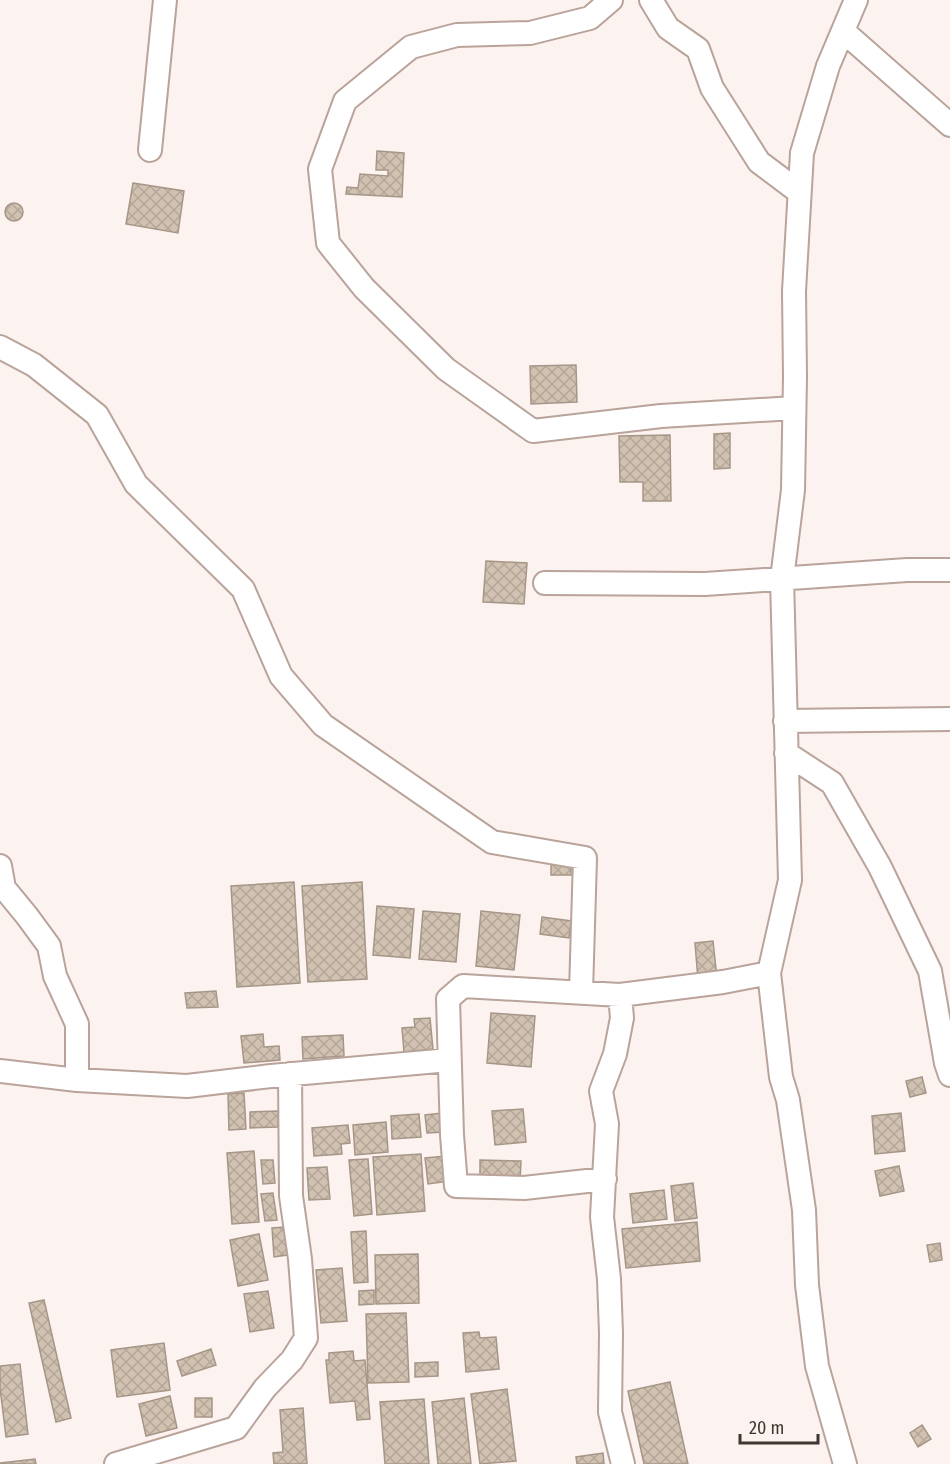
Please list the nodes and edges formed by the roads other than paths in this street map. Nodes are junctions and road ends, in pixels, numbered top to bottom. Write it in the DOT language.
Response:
graph roads {
  1 [pos="165,0"];
  2 [pos="611,0"];
  3 [pos="651,0"];
  4 [pos="856,0"];
  5 [pos="843,31"];
  6 [pos="950,125"];
  7 [pos="150,150"];
  8 [pos="799,192"];
  9 [pos="0,347"];
  10 [pos="794,408"];
  11 [pos="950,570"];
  12 [pos="782,579"];
  13 [pos="545,583"];
  14 [pos="950,719"];
  15 [pos="785,721"];
  16 [pos="786,753"];
  17 [pos="0,866"];
  18 [pos="769,973"];
  19 [pos="581,992"];
  20 [pos="620,995"];
  21 [pos="449,1060"];
  22 [pos="0,1071"];
  23 [pos="290,1074"];
  24 [pos="950,1075"];
  25 [pos="77,1080"];
  26 [pos="605,1179"];
  27 [pos="116,1464"];
  28 [pos="623,1464"];
  29 [pos="845,1464"];
  1 -- 7 [label="street"];
  2 -- 10 [label="street"];
  3 -- 8 [label="street"];
  4 -- 5 [label="street"];
  5 -- 6 [label="street"];
  5 -- 8 [label="street"];
  8 -- 10 [label="street"];
  9 -- 19 [label="street"];
  10 -- 12 [label="street"];
  11 -- 12 [label="street"];
  12 -- 13 [label="street"];
  12 -- 15 [label="street"];
  14 -- 15 [label="street"];
  15 -- 16 [label="street"];
  16 -- 18 [label="street"];
  16 -- 24 [label="street"];
  17 -- 25 [label="street"];
  18 -- 20 [label="street"];
  18 -- 29 [label="street"];
  19 -- 20 [label="street"];
  19 -- 21 [label="street"];
  20 -- 26 [label="street"];
  21 -- 23 [label="street"];
  21 -- 26 [label="street"];
  22 -- 25 [label="street"];
  23 -- 25 [label="street"];
  23 -- 27 [label="street"];
  26 -- 28 [label="street"];
}
